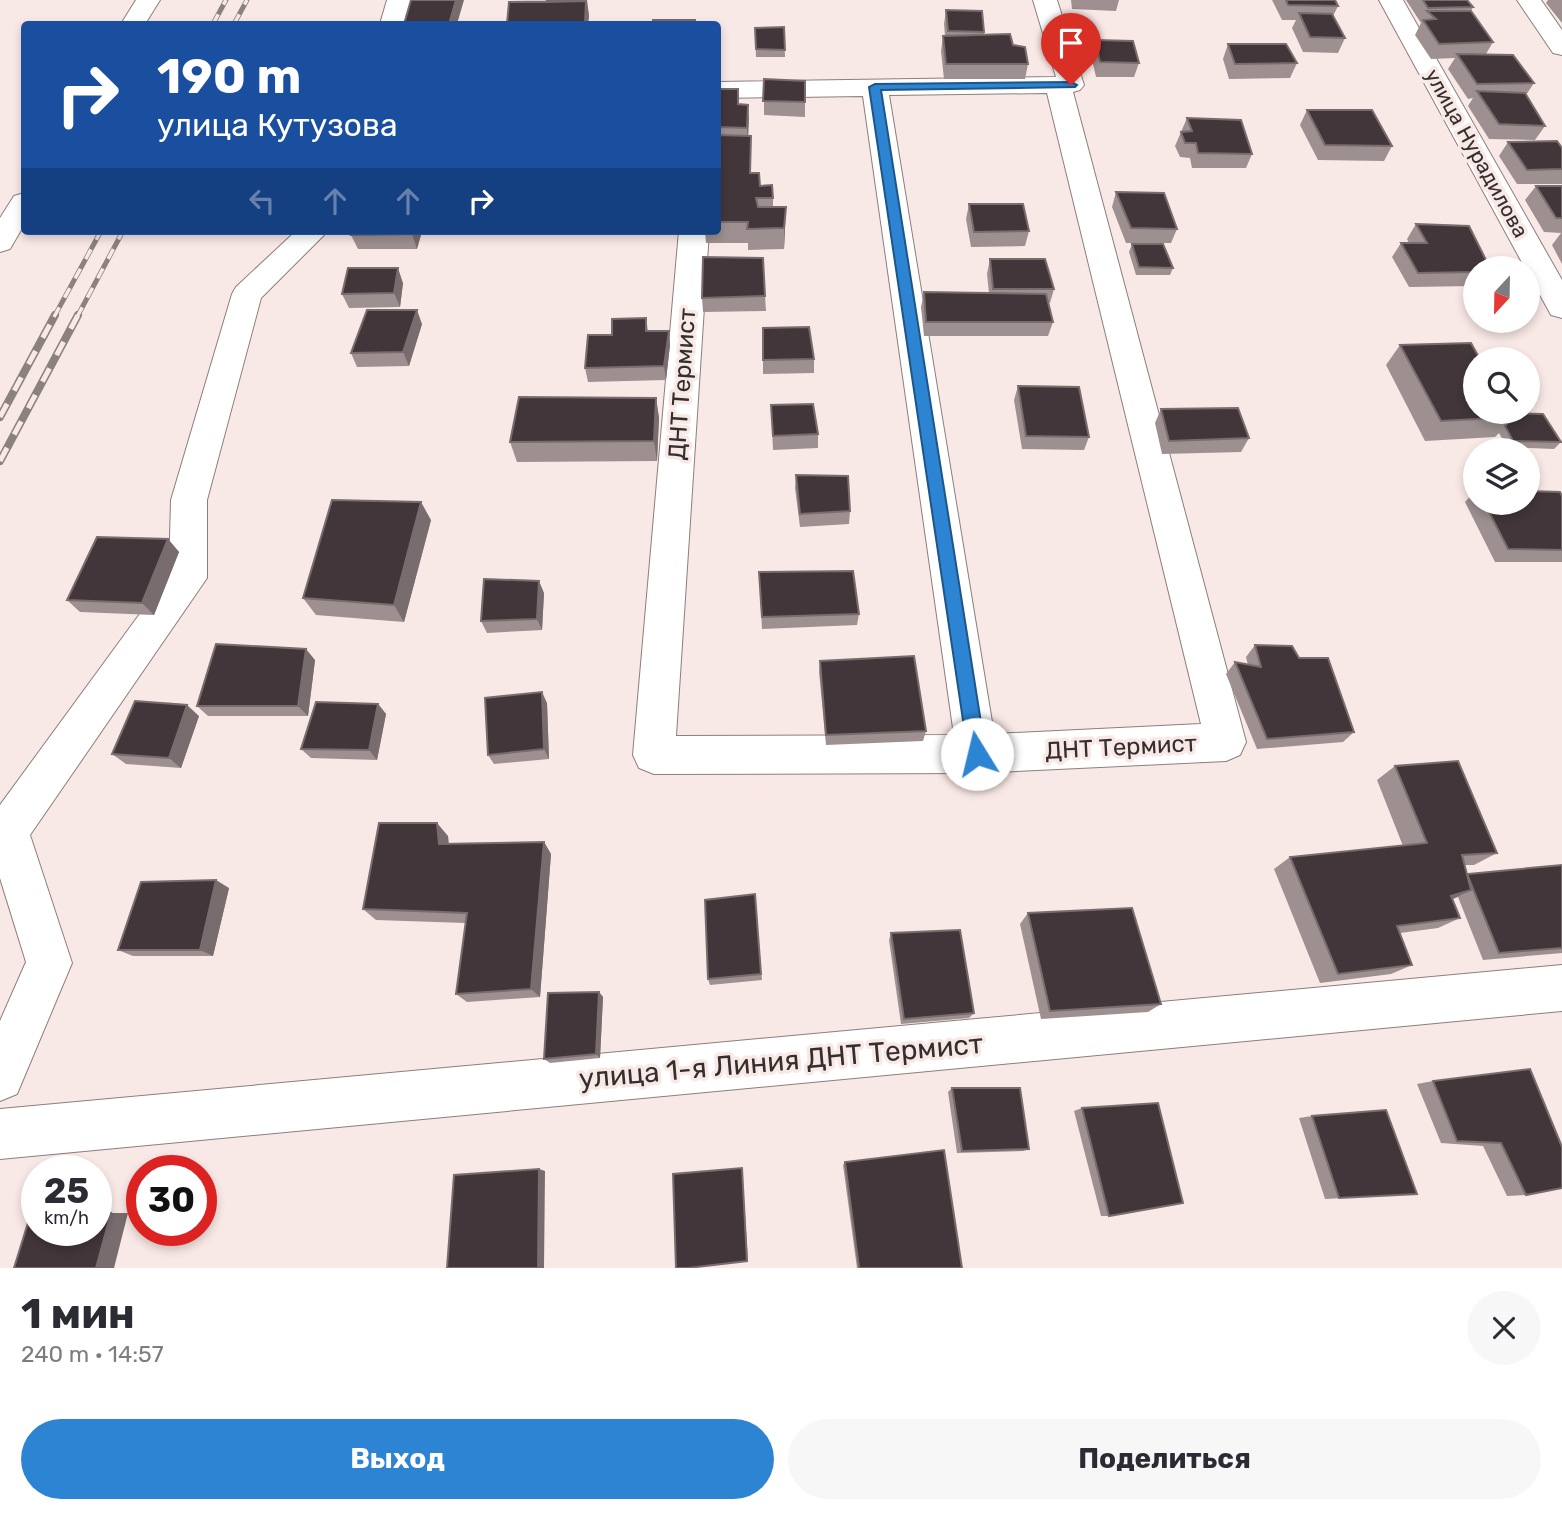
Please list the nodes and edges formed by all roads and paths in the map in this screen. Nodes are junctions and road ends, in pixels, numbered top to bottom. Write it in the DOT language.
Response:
graph roads {
  1 [pos="148,0"];
  2 [pos="399,0"];
  3 [pos="1045,0"];
  4 [pos="1391,0"];
  5 [pos="1529,0"];
  6 [pos="135,21"];
  7 [pos="393,21"];
  8 [pos="1562,48"];
  9 [pos="1058,85"];
  10 [pos="875,87"];
  11 [pos="721,90"];
  12 [pos="21,207"];
  13 [pos="309,235"];
  14 [pos="694,235"];
  15 [pos="0,242"];
  16 [pos="1562,307"];
  17 [pos="977,754"];
  18 [pos="1562,988"];
  19 [pos="0,1077"];
  20 [pos="0,1134"];
  1 -- 6 [label="street"];
  2 -- 7 [label="street"];
  3 -- 9 [label="street"];
  4 -- 16 [label="street, улица Нурадилова"];
  5 -- 8 [label="street"];
  9 -- 10 [label="street"];
  9 -- 17 [label="street, ДНТ Термист"];
  10 -- 11 [label="street"];
  10 -- 17 [label="street"];
  12 -- 15 [label="street"];
  13 -- 19 [label="street"];
  14 -- 17 [label="street, ДНТ Термист"];
  18 -- 20 [label="street, улица 1-я Линия ДНТ Термист"];
}
